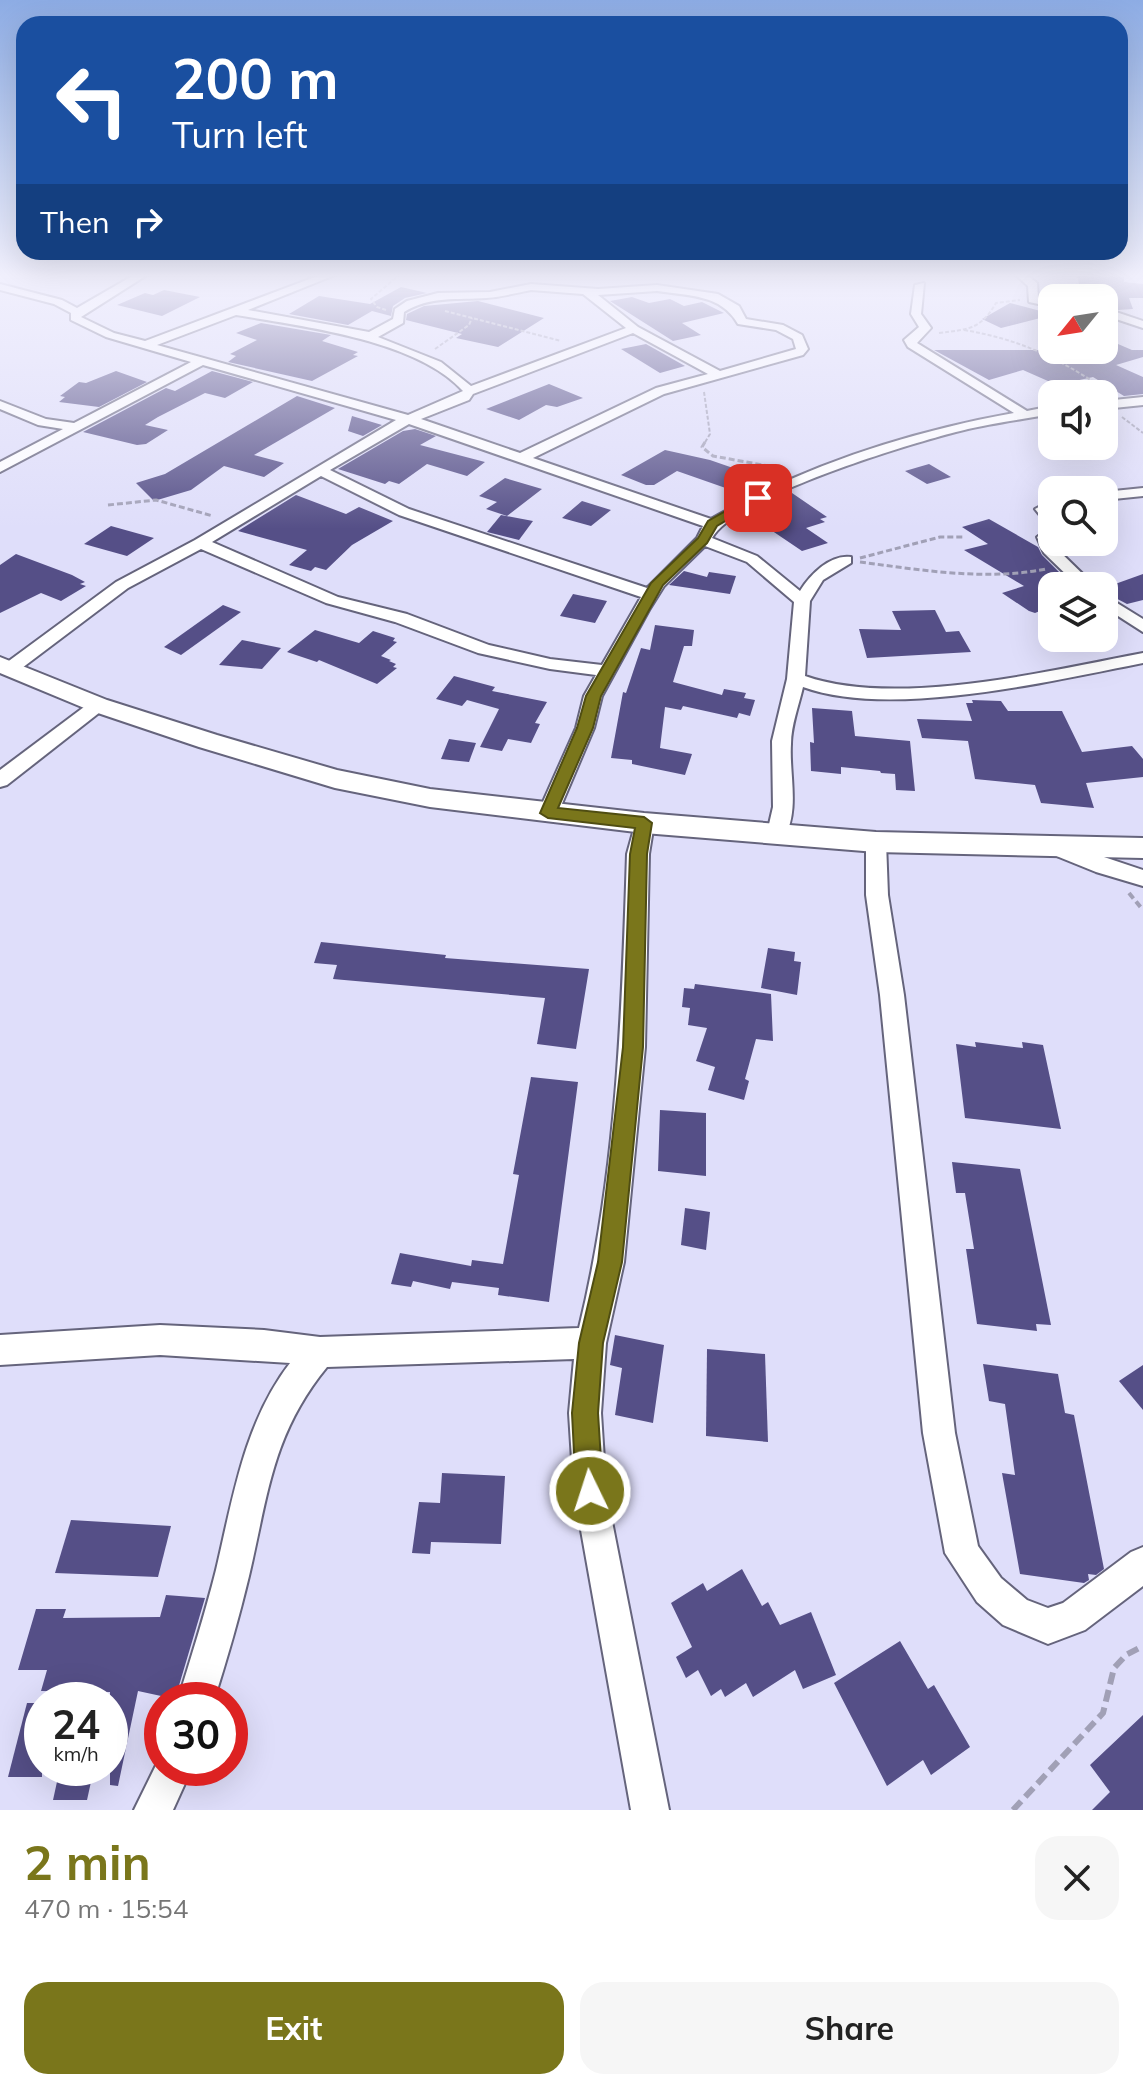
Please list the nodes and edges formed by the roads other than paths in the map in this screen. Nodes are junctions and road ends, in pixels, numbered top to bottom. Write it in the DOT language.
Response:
graph roads {
  1 [pos="196,359"];
  2 [pos="425,359"];
  3 [pos="553,359"];
  4 [pos="688,359"];
  5 [pos="777,359"];
  6 [pos="934,359"];
  7 [pos="201,361"];
  8 [pos="717,376"];
  9 [pos="469,391"];
  10 [pos="1143,401"];
  11 [pos="1118,404"];
  12 [pos="0,405"];
  13 [pos="1038,412"];
  14 [pos="1024,414"];
  15 [pos="410,420"];
  16 [pos="73,427"];
  17 [pos="523,457"];
  18 [pos="0,468"];
  19 [pos="322,471"];
  20 [pos="1143,492"];
  21 [pos="1118,495"];
  22 [pos="712,524"];
  23 [pos="703,540"];
  24 [pos="200,543"];
  25 [pos="1055,556"];
  26 [pos="846,560"];
  27 [pos="1071,572"];
  28 [pos="650,595"];
  29 [pos="802,601"];
  30 [pos="1118,610"];
  31 [pos="1143,627"];
  32 [pos="1143,658"];
  33 [pos="6,666"];
  34 [pos="608,671"];
  35 [pos="796,679"];
  36 [pos="98,705"];
  37 [pos="0,780"];
  38 [pos="548,813"];
  39 [pos="644,823"];
  40 [pos="777,833"];
  41 [pos="876,842"];
  42 [pos="1056,848"];
  43 [pos="1143,848"];
  44 [pos="1143,878"];
  45 [pos="591,1343"];
  46 [pos="0,1350"];
  47 [pos="320,1352"];
  48 [pos="1143,1564"];
  49 [pos="201,1682"];
  50 [pos="164,1786"];
  51 [pos="153,1810"];
  52 [pos="650,1810"];
  1 -- 7 [label="street"];
  2 -- 9 [label="street"];
  3 -- 9 [label="street"];
  4 -- 8 [label="street"];
  5 -- 8 [label="street"];
  6 -- 14 [label="street"];
  7 -- 15 [label="street"];
  7 -- 16 [label="street"];
  8 -- 17 [label="street"];
  9 -- 15 [label="street"];
  10 -- 11 [label="street"];
  12 -- 16 [label="street"];
  13 -- 14 [label="street"];
  14 -- 22 [label="street"];
  15 -- 17 [label="street"];
  15 -- 19 [label="street"];
  16 -- 18 [label="street"];
  17 -- 22 [label="street"];
  19 -- 24 [label="street"];
  19 -- 28 [label="street"];
  20 -- 21 [label="street"];
  22 -- 23 [label="street"];
  23 -- 28 [label="street"];
  23 -- 29 [label="street"];
  24 -- 33 [label="street"];
  24 -- 34 [label="street"];
  25 -- 27 [label="street"];
  26 -- 29 [label="street"];
  28 -- 34 [label="street"];
  29 -- 35 [label="street"];
  30 -- 31 [label="street"];
  32 -- 35 [label="street"];
  33 -- 36 [label="main road"];
  34 -- 38 [label="street"];
  35 -- 40 [label="street"];
  36 -- 37 [label="street"];
  36 -- 38 [label="main road"];
  38 -- 39 [label="main road"];
  39 -- 40 [label="main road"];
  39 -- 45 [label="street"];
  40 -- 41 [label="main road"];
  41 -- 42 [label="main road"];
  41 -- 48 [label="street"];
  42 -- 43 [label="main road"];
  42 -- 44 [label="street"];
  45 -- 47 [label="street"];
  45 -- 52 [label="street"];
  46 -- 47 [label="street"];
  47 -- 49 [label="street"];
  50 -- 51 [label="street"];
}
